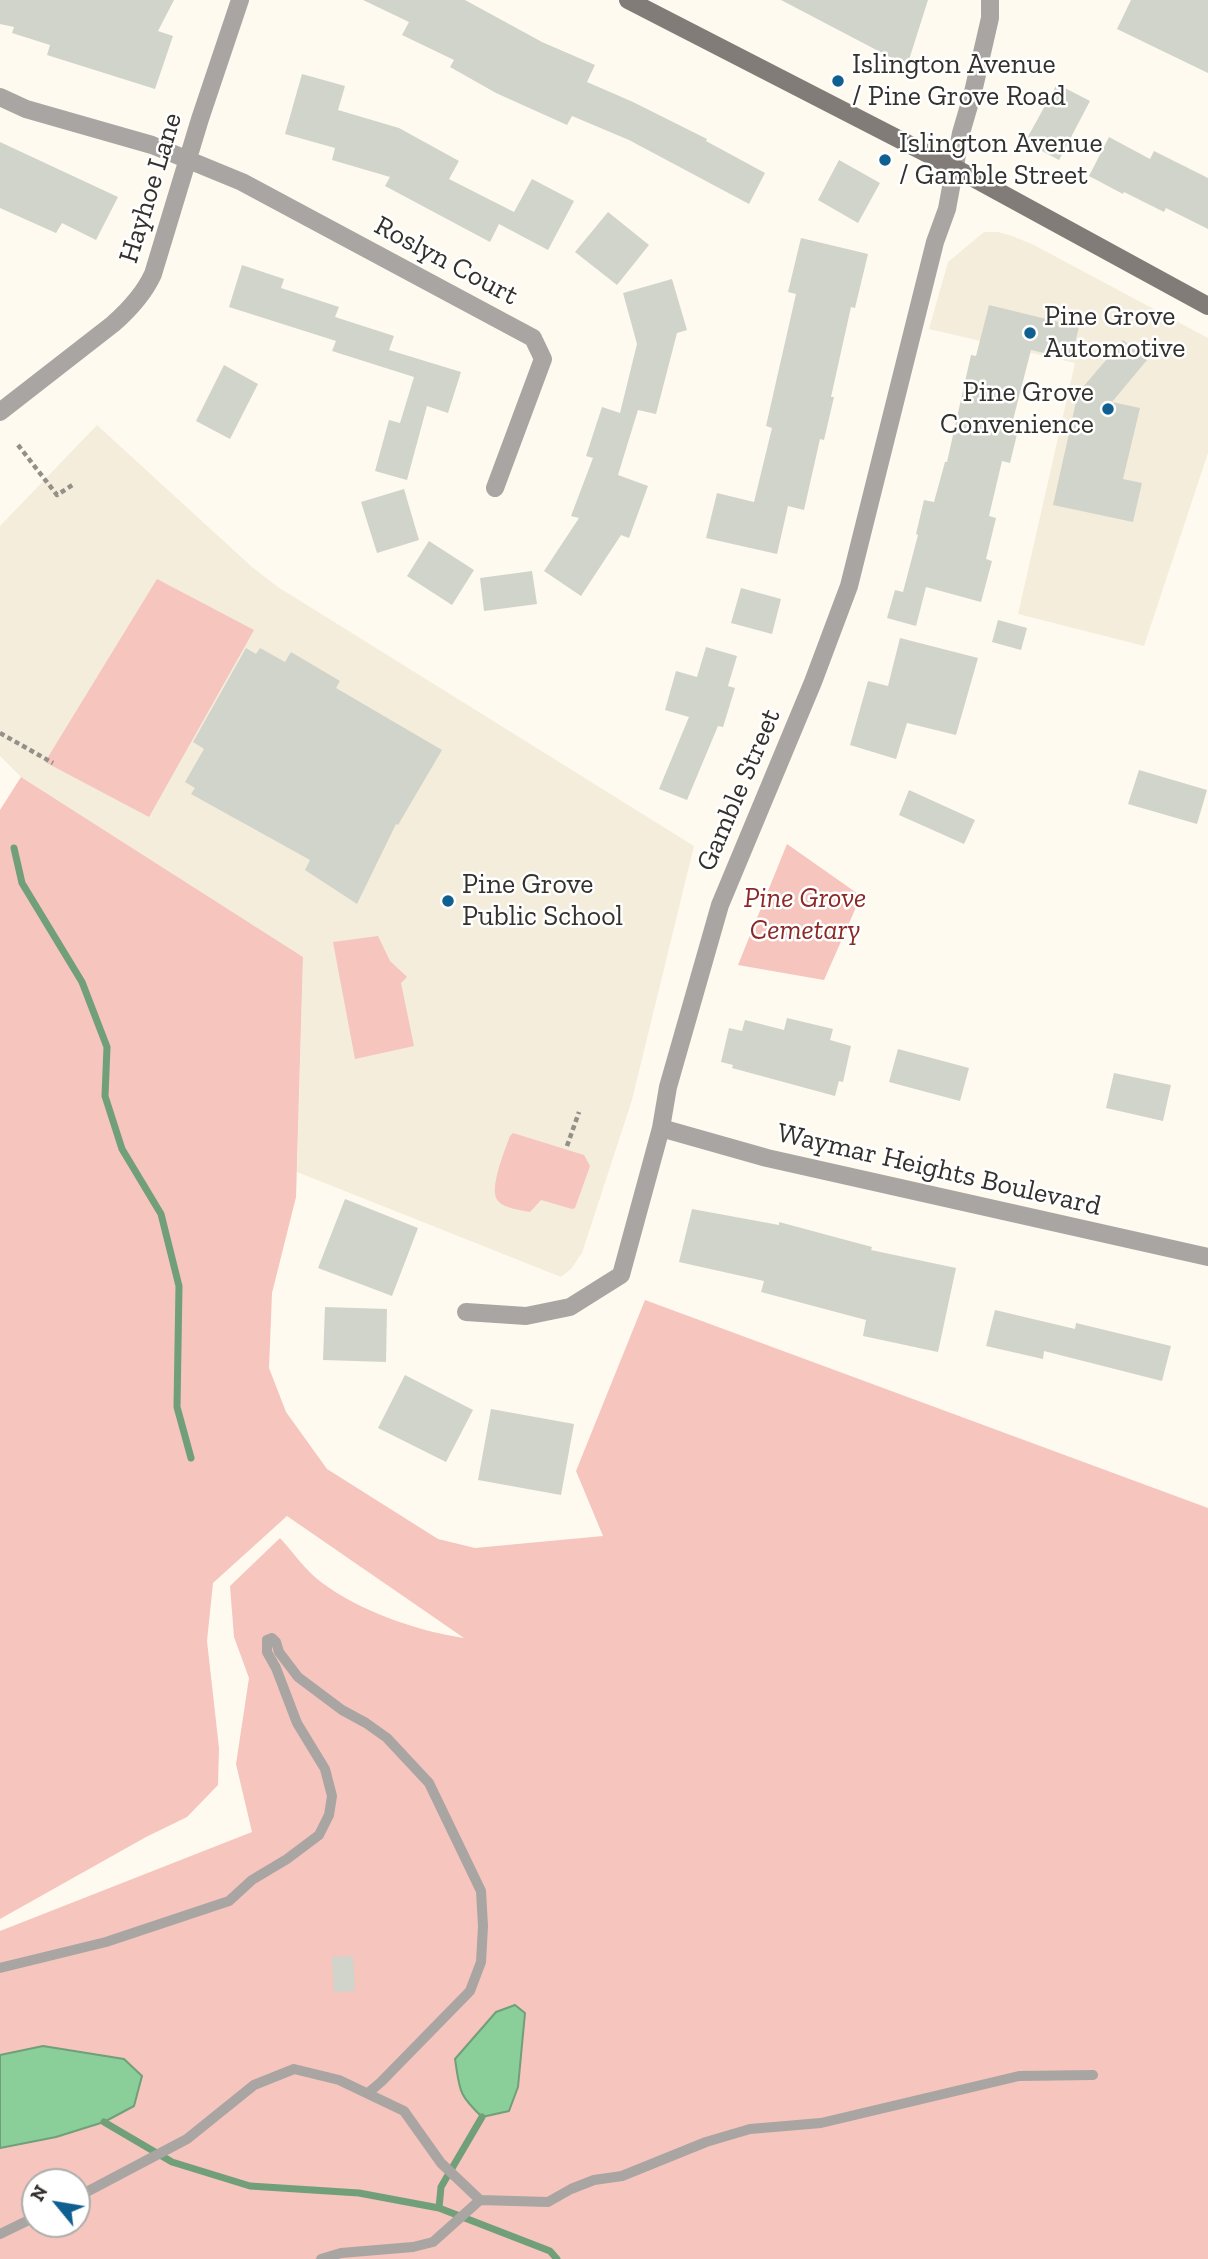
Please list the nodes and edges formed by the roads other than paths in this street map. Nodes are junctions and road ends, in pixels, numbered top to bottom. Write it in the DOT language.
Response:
graph roads {
  1 [pos="240,0"];
  2 [pos="628,0"];
  3 [pos="990,0"];
  4 [pos="0,97"];
  5 [pos="189,159"];
  6 [pos="955,168"];
  7 [pos="1208,306"];
  8 [pos="0,412"];
  9 [pos="495,488"];
  10 [pos="661,1128"];
  11 [pos="1208,1257"];
  12 [pos="466,1312"];
  13 [pos="0,1968"];
  14 [pos="1093,2075"];
  15 [pos="368,2093"];
  16 [pos="91,2190"];
  17 [pos="477,2203"];
  18 [pos="21,2224"];
  19 [pos="0,2234"];
  20 [pos="321,2259"];
  1 -- 5 [label="street, Hayhoe Lane"];
  2 -- 6 [label="main road"];
  3 -- 6 [label="street, Gamble Street"];
  4 -- 5 [label="street, Roslyn Court"];
  5 -- 8 [label="street, Hayhoe Lane"];
  5 -- 9 [label="street, Roslyn Court"];
  6 -- 7 [label="main road"];
  6 -- 10 [label="street, Gamble Street"];
  10 -- 11 [label="street, Waymar Heights Boulevard"];
  10 -- 12 [label="street, Gamble Street"];
  13 -- 15 [label="lane"];
  14 -- 17 [label="lane"];
  15 -- 16 [label="lane"];
  15 -- 17 [label="lane"];
  17 -- 20 [label="lane"];
  18 -- 19 [label="lane"];
}
